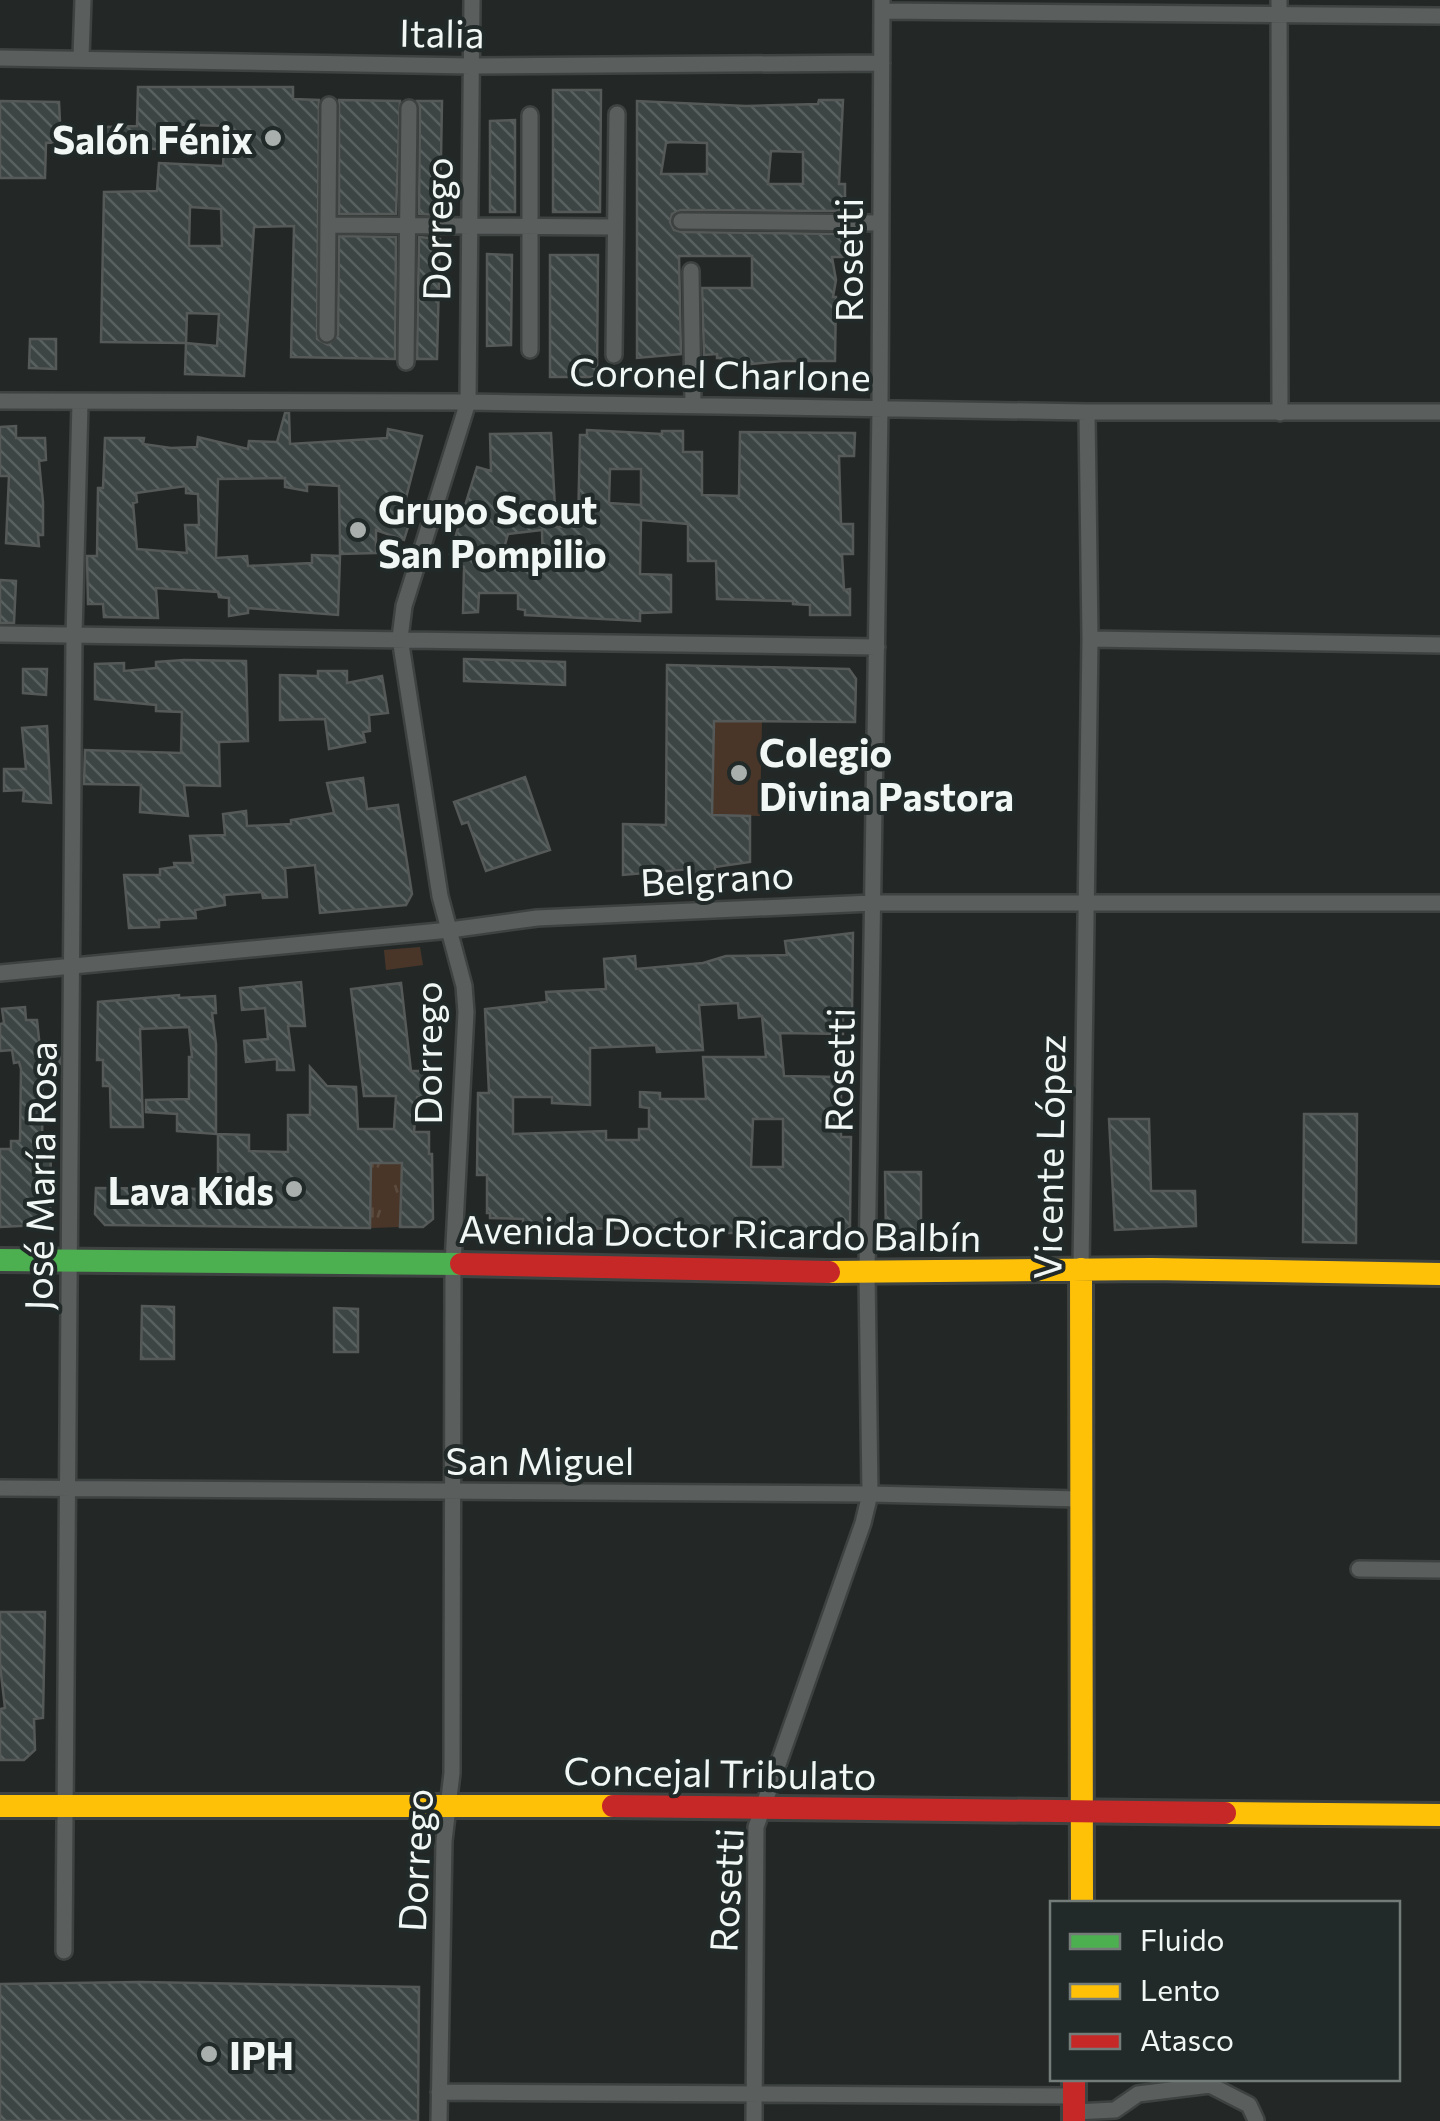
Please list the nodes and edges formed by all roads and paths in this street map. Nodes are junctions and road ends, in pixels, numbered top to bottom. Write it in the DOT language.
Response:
graph roads {
  1 [pos="82,0"];
  2 [pos="472,0"];
  3 [pos="882,6"];
  4 [pos="1279,8"];
  5 [pos="1440,16"];
  6 [pos="80,57"];
  7 [pos="0,58"];
  8 [pos="882,63"];
  9 [pos="471,66"];
  10 [pos="329,105"];
  11 [pos="409,108"];
  12 [pos="617,114"];
  13 [pos="530,115"];
  14 [pos="681,221"];
  15 [pos="879,223"];
  16 [pos="328,225"];
  17 [pos="614,227"];
  18 [pos="406,228"];
  19 [pos="468,228"];
  20 [pos="530,228"];
  21 [pos="691,271"];
  22 [pos="327,334"];
  23 [pos="530,350"];
  24 [pos="614,355"];
  25 [pos="406,362"];
  26 [pos="0,401"];
  27 [pos="468,402"];
  28 [pos="80,403"];
  29 [pos="693,405"];
  30 [pos="880,408"];
  31 [pos="1088,412"];
  32 [pos="1440,412"];
  33 [pos="1280,413"];
  34 [pos="0,634"];
  35 [pos="74,636"];
  36 [pos="400,638"];
  37 [pos="1090,639"];
  38 [pos="1440,645"];
  39 [pos="877,647"];
  40 [pos="1087,901"];
  41 [pos="872,903"];
  42 [pos="1440,903"];
  43 [pos="450,930"];
  44 [pos="74,965"];
  45 [pos="0,973"];
  46 [pos="0,1260"];
  47 [pos="71,1262"];
  48 [pos="453,1264"];
  49 [pos="1081,1269"];
  50 [pos="868,1273"];
  51 [pos="1440,1274"];
  52 [pos="0,1488"];
  53 [pos="68,1489"];
  54 [pos="452,1490"];
  55 [pos="870,1494"];
  56 [pos="1079,1499"];
  57 [pos="1359,1569"];
  58 [pos="1440,1570"];
  59 [pos="448,1804"];
  60 [pos="0,1806"];
  61 [pos="64,1806"];
  62 [pos="762,1807"];
  63 [pos="1083,1812"];
  64 [pos="1440,1814"];
  65 [pos="1082,1901"];
  66 [pos="64,1950"];
  67 [pos="439,2092"];
  68 [pos="754,2095"];
  69 [pos="1074,2102"];
  70 [pos="1256,2120"];
  71 [pos="439,2121"];
  72 [pos="754,2121"];
  1 -- 6 [label="street"];
  2 -- 9 [label="street, Dorrego"];
  3 -- 4 [label="street"];
  3 -- 8 [label="street, Rosetti"];
  4 -- 5 [label="street"];
  4 -- 33 [label="street"];
  6 -- 7 [label="street, Italia"];
  6 -- 9 [label="street, Italia"];
  8 -- 9 [label="street, Italia"];
  8 -- 15 [label="street, Rosetti"];
  9 -- 19 [label="street, Dorrego"];
  10 -- 16 [label="street"];
  11 -- 18 [label="street"];
  12 -- 17 [label="street"];
  13 -- 20 [label="street"];
  14 -- 15 [label="street"];
  15 -- 30 [label="street, Rosetti"];
  16 -- 18 [label="street"];
  16 -- 22 [label="street"];
  17 -- 20 [label="street"];
  17 -- 24 [label="street"];
  18 -- 19 [label="street"];
  18 -- 25 [label="street"];
  19 -- 20 [label="street"];
  19 -- 27 [label="street, Dorrego"];
  20 -- 23 [label="street"];
  21 -- 29 [label="street"];
  26 -- 28 [label="street, Coronel Charlone"];
  27 -- 28 [label="street, Coronel Charlone"];
  27 -- 29 [label="street, Coronel Charlone"];
  27 -- 36 [label="street, Dorrego"];
  28 -- 35 [label="street, José María Rosa"];
  29 -- 30 [label="street, Coronel Charlone"];
  30 -- 31 [label="street, Coronel Charlone"];
  30 -- 39 [label="street, Rosetti"];
  31 -- 33 [label="street, Coronel Charlone"];
  31 -- 37 [label="street, Vicente López"];
  32 -- 33 [label="street, Coronel Charlone"];
  34 -- 35 [label="street"];
  35 -- 36 [label="street"];
  35 -- 44 [label="street, José María Rosa"];
  36 -- 39 [label="street"];
  36 -- 43 [label="street, Dorrego"];
  37 -- 38 [label="street"];
  37 -- 40 [label="street, Vicente López"];
  39 -- 41 [label="street, Rosetti"];
  40 -- 41 [label="street, Belgrano"];
  40 -- 42 [label="street, Belgrano"];
  40 -- 49 [label="street, Vicente López"];
  41 -- 43 [label="street, Belgrano"];
  41 -- 50 [label="street, Rosetti"];
  43 -- 44 [label="street, Belgrano"];
  43 -- 48 [label="street, Dorrego"];
  44 -- 45 [label="street, Belgrano"];
  44 -- 47 [label="street, José María Rosa"];
  46 -- 47 [label="street, Avenida Doctor Ricardo Balbín"];
  47 -- 48 [label="street, Avenida Doctor Ricardo Balbín"];
  47 -- 53 [label="street, José María Rosa"];
  48 -- 50 [label="street, Avenida Doctor Ricardo Balbín"];
  48 -- 54 [label="street, Dorrego"];
  49 -- 50 [label="street, Avenida Doctor Ricardo Balbín"];
  49 -- 51 [label="street, Avenida Doctor Ricardo Balbín"];
  49 -- 56 [label="street, Vicente López"];
  50 -- 55 [label="street, Rosetti"];
  52 -- 53 [label="street, San Miguel"];
  53 -- 54 [label="street, San Miguel"];
  53 -- 61 [label="street, José María Rosa"];
  54 -- 55 [label="street, San Miguel"];
  54 -- 59 [label="street, Dorrego"];
  55 -- 56 [label="street, San Miguel"];
  55 -- 62 [label="street, Rosetti"];
  56 -- 63 [label="street, Vicente López"];
  57 -- 58 [label="street"];
  59 -- 61 [label="street, Concejal Tribulato"];
  59 -- 62 [label="street, Concejal Tribulato"];
  59 -- 67 [label="street, Dorrego"];
  60 -- 61 [label="street, Concejal Tribulato"];
  61 -- 66 [label="street, José María Rosa"];
  62 -- 63 [label="street, Concejal Tribulato"];
  62 -- 68 [label="street, Rosetti"];
  63 -- 64 [label="street, Concejal Tribulato"];
  63 -- 65 [label="street, Vicente López"];
  67 -- 68 [label="street"];
  67 -- 71 [label="street, Dorrego"];
  68 -- 69 [label="street"];
  68 -- 72 [label="street, Rosetti"];
  69 -- 70 [label="street"];
}
